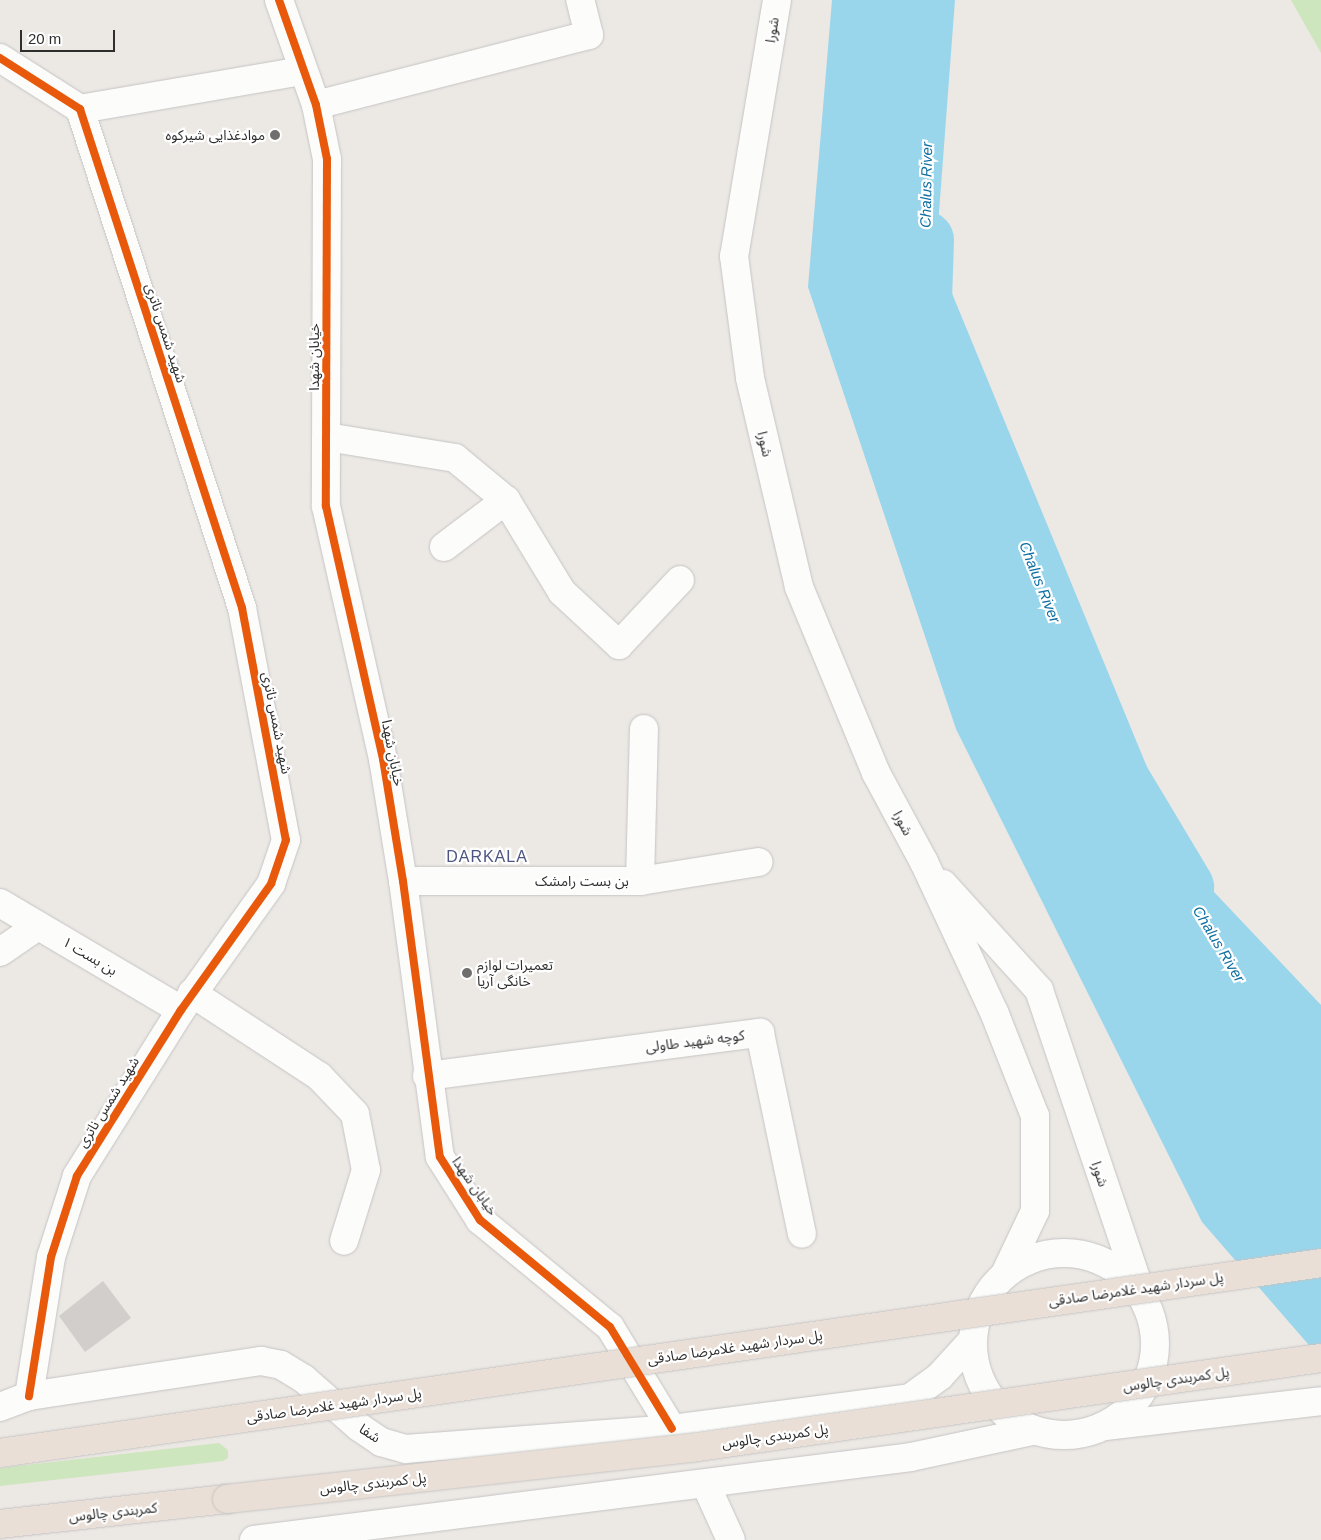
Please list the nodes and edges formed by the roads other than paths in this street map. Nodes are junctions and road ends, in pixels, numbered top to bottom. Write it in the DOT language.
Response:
graph roads {
  1 [pos="279,0"];
  2 [pos="580,0"];
  3 [pos="777,0"];
  4 [pos="0,58"];
  5 [pos="303,71"];
  6 [pos="316,105"];
  7 [pos="80,109"];
  8 [pos="327,437"];
  9 [pos="506,500"];
  10 [pos="444,547"];
  11 [pos="680,580"];
  12 [pos="644,729"];
  13 [pos="758,862"];
  14 [pos="924,862"];
  15 [pos="403,881"];
  16 [pos="640,881"];
  17 [pos="0,903"];
  18 [pos="38,926"];
  19 [pos="0,952"];
  20 [pos="186,1001"];
  21 [pos="427,1076"];
  22 [pos="802,1234"];
  23 [pos="344,1241"];
  24 [pos="1321,1262"];
  25 [pos="1004,1274"];
  26 [pos="1140,1293"];
  27 [pos="972,1341"];
  28 [pos="1321,1358"];
  29 [pos="29,1396"];
  30 [pos="910,1398"];
  31 [pos="1309,1402"];
  32 [pos="0,1407"];
  33 [pos="1321,1422"];
  34 [pos="1106,1426"];
  35 [pos="672,1429"];
  36 [pos="1032,1431"];
  37 [pos="0,1453"];
  38 [pos="911,1457"];
  39 [pos="706,1485"];
  40 [pos="227,1499"];
  41 [pos="0,1524"];
  42 [pos="254,1540"];
  43 [pos="731,1540"];
  1 -- 5 [label="street, خیابان شهدا"];
  2 -- 6 [label="street"];
  3 -- 14 [label="street, شورا"];
  4 -- 7 [label="street"];
  5 -- 6 [label="street, خیابان شهدا"];
  5 -- 7 [label="street"];
  6 -- 8 [label="street, خیابان شهدا"];
  7 -- 20 [label="street, شهید شمس ناتری"];
  8 -- 9 [label="street"];
  8 -- 15 [label="street, خیابان شهدا"];
  9 -- 10 [label="street"];
  9 -- 11 [label="street"];
  12 -- 16 [label="street"];
  13 -- 16 [label="street, بن بست رامشک"];
  14 -- 25 [label="street, شورا"];
  14 -- 26 [label="street, شورا"];
  15 -- 16 [label="street, بن بست رامشک"];
  15 -- 21 [label="street, خیابان شهدا"];
  17 -- 18 [label="street, بن بست ۱"];
  18 -- 19 [label="street"];
  18 -- 20 [label="street, بن بست ۱"];
  20 -- 23 [label="street, بن بست ۱"];
  20 -- 29 [label="street, شهید شمس ناتری"];
  21 -- 22 [label="street, کوچه شهید طاولی"];
  21 -- 35 [label="street, خیابان شهدا"];
  24 -- 37 [label="highway, پل سردار شهید غلامرضا صادقی, bridge"];
  25 -- 26 [label="street"];
  25 -- 27 [label="street"];
  26 -- 34 [label="street, شورا"];
  27 -- 30 [label="street"];
  27 -- 36 [label="street"];
  28 -- 40 [label="highway, پل کمربندی چالوس, bridge"];
  29 -- 32 [label="street, شفا"];
  29 -- 35 [label="street, شفا"];
  30 -- 35 [label="street, شفا"];
  30 -- 38 [label="street"];
  31 -- 33 [label="street"];
  31 -- 34 [label="street"];
  34 -- 36 [label="street"];
  36 -- 38 [label="street"];
  38 -- 39 [label="street"];
  39 -- 42 [label="street"];
  39 -- 43 [label="street"];
  40 -- 41 [label="highway, کمربندی چالوس"];
}
